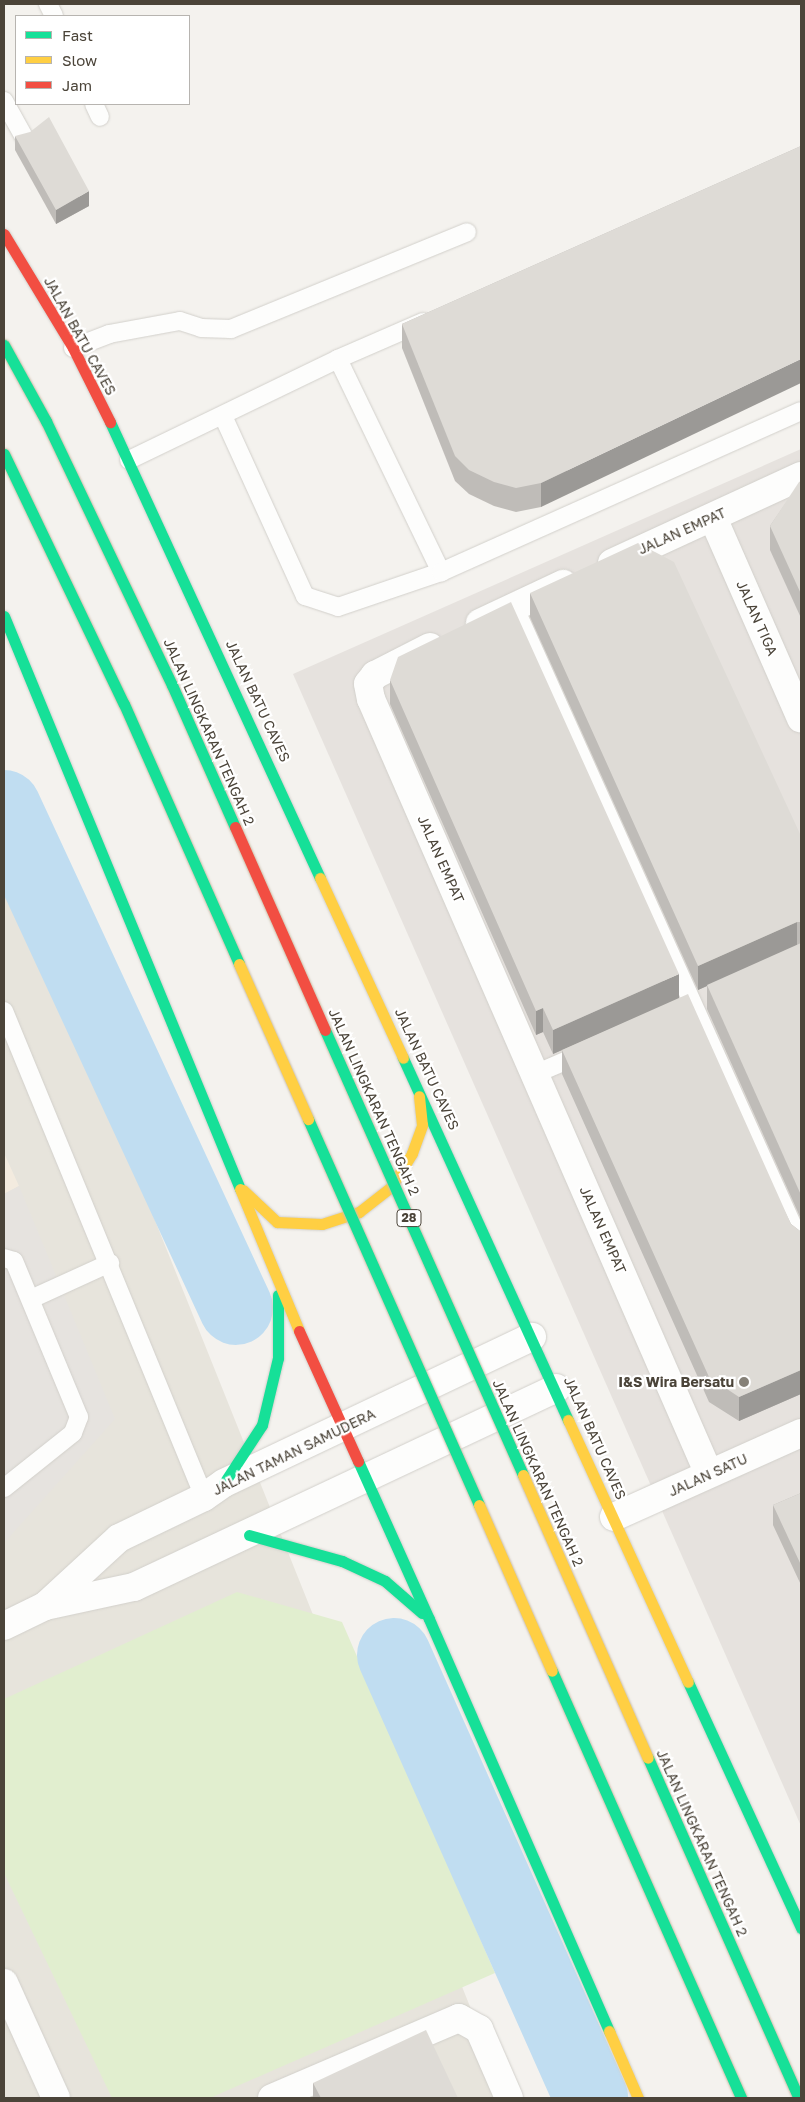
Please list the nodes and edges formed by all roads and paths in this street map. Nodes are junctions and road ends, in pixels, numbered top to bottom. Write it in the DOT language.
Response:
graph roads {
  1 [pos="4,101"];
  2 [pos="24,137"];
  3 [pos="467,232"];
  4 [pos="4,234"];
  5 [pos="438,315"];
  6 [pos="4,345"];
  7 [pos="73,348"];
  8 [pos="338,359"];
  9 [pos="801,411"];
  10 [pos="223,416"];
  11 [pos="4,454"];
  12 [pos="130,460"];
  13 [pos="801,476"];
  14 [pos="713,518"];
  15 [pos="441,572"];
  16 [pos="514,606"];
  17 [pos="4,616"];
  18 [pos="801,718"];
  19 [pos="711,996"];
  20 [pos="692,1004"];
  21 [pos="4,1012"];
  22 [pos="675,1012"];
  23 [pos="596,1047"];
  24 [pos="534,1074"];
  25 [pos="418,1085"];
  26 [pos="236,1183"];
  27 [pos="801,1244"];
  28 [pos="4,1258"];
  29 [pos="110,1263"];
  30 [pos="278,1284"];
  31 [pos="31,1298"];
  32 [pos="532,1337"];
  33 [pos="556,1388"];
  34 [pos="342,1428"];
  35 [pos="801,1433"];
  36 [pos="710,1474"];
  37 [pos="366,1481"];
  38 [pos="4,1488"];
  39 [pos="214,1490"];
  40 [pos="614,1517"];
  41 [pos="249,1535"];
  42 [pos="45,1606"];
  43 [pos="428,1619"];
  44 [pos="4,1626"];
  45 [pos="801,1928"];
  46 [pos="4,1983"];
  47 [pos="56,2098"];
  48 [pos="273,2098"];
  49 [pos="509,2098"];
  50 [pos="638,2098"];
  51 [pos="741,2098"];
  52 [pos="799,2098"];
  1 -- 2 [label="lane"];
  3 -- 7 [label="lane"];
  4 -- 7 [label="main road, JALAN BATU CAVES"];
  5 -- 8 [label="lane"];
  6 -- 52 [label="main road, JALAN LINGKARAN TENGAH 2 / 28, bridge"];
  7 -- 12 [label="main road, JALAN BATU CAVES"];
  8 -- 10 [label="lane"];
  8 -- 15 [label="lane"];
  9 -- 15 [label="lane"];
  10 -- 12 [label="lane"];
  10 -- 15 [label="lane"];
  11 -- 51 [label="main road, bridge"];
  12 -- 25 [label="main road, JALAN BATU CAVES"];
  13 -- 14 [label="street, JALAN EMPAT"];
  14 -- 16 [label="street, JALAN EMPAT"];
  14 -- 18 [label="street, JALAN TIGA"];
  16 -- 20 [label="lane"];
  16 -- 24 [label="street, JALAN EMPAT"];
  17 -- 26 [label="main road"];
  19 -- 20 [label="lane"];
  20 -- 22 [label="lane"];
  20 -- 27 [label="lane"];
  21 -- 29 [label="lane"];
  23 -- 24 [label="lane"];
  24 -- 36 [label="street, JALAN EMPAT"];
  25 -- 26 [label="main road"];
  25 -- 32 [label="main road, JALAN BATU CAVES"];
  26 -- 30 [label="main road"];
  28 -- 31 [label="lane"];
  29 -- 31 [label="lane"];
  29 -- 39 [label="lane"];
  30 -- 34 [label="main road"];
  30 -- 39 [label="main road"];
  31 -- 38 [label="lane"];
  32 -- 33 [label="main road, JALAN BATU CAVES"];
  32 -- 34 [label="street, JALAN TAMAN SAMUDERA"];
  33 -- 37 [label="street, JALAN TAMAN SAMUDERA"];
  33 -- 40 [label="main road, JALAN BATU CAVES"];
  34 -- 37 [label="main road"];
  34 -- 39 [label="street, JALAN TAMAN SAMUDERA"];
  35 -- 36 [label="street, JALAN SATU"];
  36 -- 40 [label="street, JALAN SATU"];
  37 -- 41 [label="street, JALAN TAMAN SAMUDERA"];
  37 -- 43 [label="main road"];
  39 -- 42 [label="street, JALAN TAMAN SAMUDERA"];
  40 -- 45 [label="main road, JALAN BATU CAVES"];
  41 -- 42 [label="street, JALAN TAMAN SAMUDERA"];
  41 -- 43 [label="main road"];
  42 -- 44 [label="street, JALAN TAMAN SAMUDERA"];
  43 -- 50 [label="main road"];
  46 -- 47 [label="street"];
  48 -- 49 [label="street"];
}
